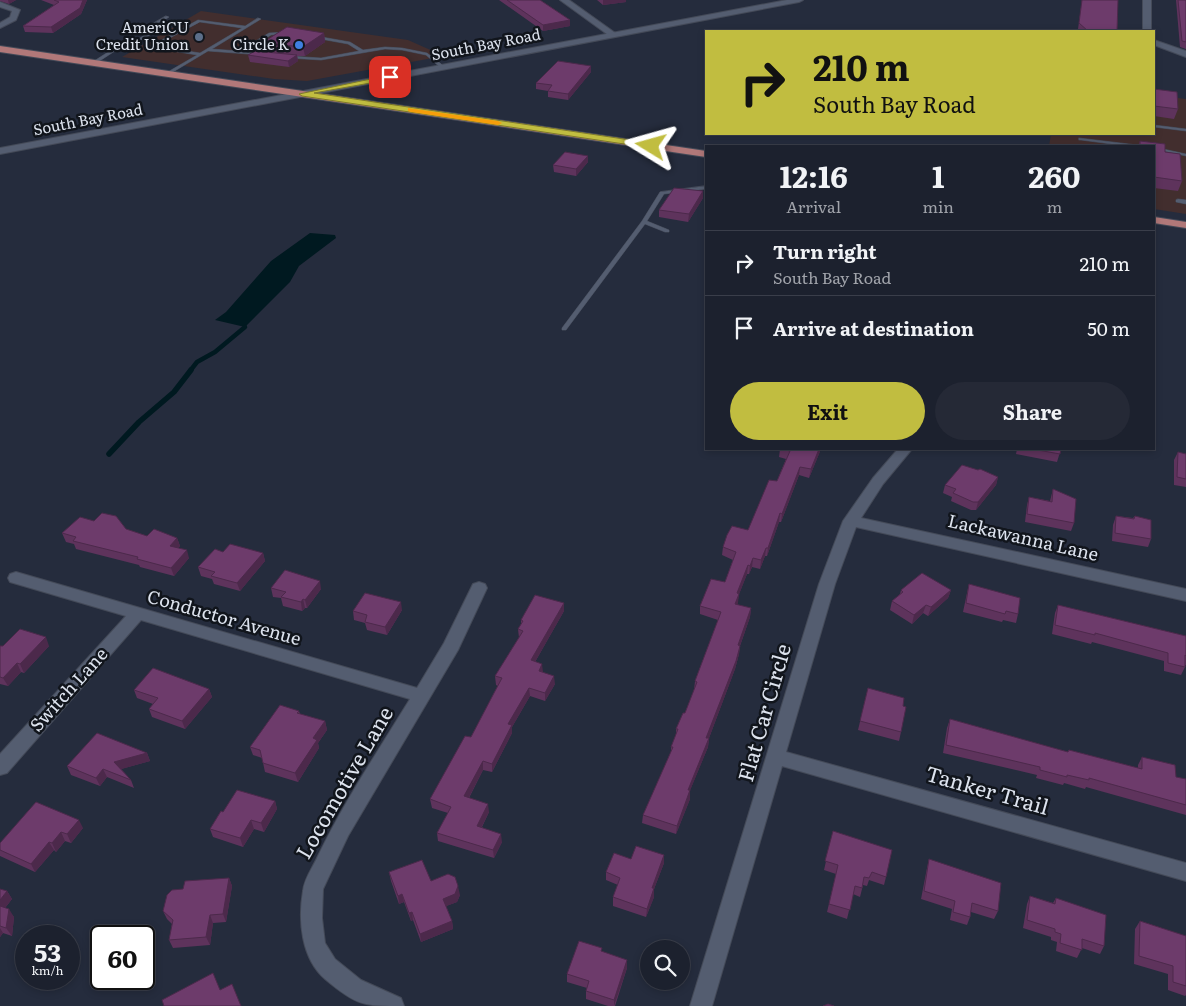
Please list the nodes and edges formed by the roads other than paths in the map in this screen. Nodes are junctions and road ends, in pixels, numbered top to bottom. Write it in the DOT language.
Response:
graph roads {
  1 [pos="564,0"];
  2 [pos="799,0"];
  3 [pos="1147,0"];
  4 [pos="0,4"];
  5 [pos="167,17"];
  6 [pos="259,19"];
  7 [pos="0,26"];
  8 [pos="245,27"];
  9 [pos="1147,30"];
  10 [pos="293,34"];
  11 [pos="614,35"];
  12 [pos="310,36"];
  13 [pos="1155,42"];
  14 [pos="0,49"];
  15 [pos="207,50"];
  16 [pos="363,52"];
  17 [pos="240,53"];
  18 [pos="200,54"];
  19 [pos="268,54"];
  20 [pos="1186,54"];
  21 [pos="286,57"];
  22 [pos="93,62"];
  23 [pos="443,67"];
  24 [pos="168,74"];
  25 [pos="302,94"];
  26 [pos="1155,126"];
  27 [pos="1186,130"];
  28 [pos="1081,139"];
  29 [pos="1129,145"];
  30 [pos="1155,148"];
  31 [pos="0,151"];
  32 [pos="705,154"];
  33 [pos="1186,155"];
  34 [pos="705,188"];
  35 [pos="1178,201"];
  36 [pos="1186,202"];
  37 [pos="1155,220"];
  38 [pos="644,222"];
  39 [pos="1186,225"];
  40 [pos="666,231"];
  41 [pos="564,329"];
  42 [pos="904,450"];
  43 [pos="851,521"];
  44 [pos="16,578"];
  45 [pos="479,588"];
  46 [pos="1186,595"];
  47 [pos="138,614"];
  48 [pos="422,696"];
  49 [pos="776,756"];
  50 [pos="0,767"];
  51 [pos="1186,872"];
  52 [pos="393,1006"];
  53 [pos="701,1006"];
  1 -- 11 [label="street"];
  2 -- 11 [label="street, South Bay Road"];
  3 -- 9 [label="street"];
  4 -- 7 [label="street"];
  5 -- 22 [label="lane"];
  6 -- 8 [label="lane"];
  8 -- 15 [label="lane"];
  8 -- 18 [label="lane"];
  10 -- 17 [label="lane"];
  11 -- 23 [label="street, South Bay Road"];
  12 -- 16 [label="lane"];
  13 -- 20 [label="street"];
  14 -- 22 [label="main road"];
  15 -- 17 [label="lane"];
  15 -- 18 [label="lane"];
  16 -- 21 [label="lane"];
  16 -- 23 [label="lane"];
  17 -- 19 [label="lane"];
  18 -- 24 [label="lane"];
  22 -- 24 [label="main road"];
  23 -- 25 [label="street, South Bay Road"];
  24 -- 25 [label="main road"];
  25 -- 31 [label="street, South Bay Road"];
  25 -- 32 [label="main road"];
  26 -- 27 [label="lane"];
  28 -- 29 [label="lane"];
  30 -- 33 [label="lane"];
  34 -- 38 [label="lane"];
  35 -- 36 [label="lane"];
  37 -- 39 [label="main road"];
  38 -- 40 [label="lane"];
  38 -- 41 [label="lane"];
  42 -- 43 [label="street, Flat Car Circle"];
  43 -- 46 [label="street, Lackawanna Lane"];
  43 -- 49 [label="street, Flat Car Circle"];
  44 -- 47 [label="street, Conductor Avenue"];
  45 -- 48 [label="street, Locomotive Lane"];
  47 -- 48 [label="street, Conductor Avenue"];
  47 -- 50 [label="street, Switch Lane"];
  48 -- 52 [label="street, Locomotive Lane"];
  49 -- 51 [label="street, Tanker Trail"];
  49 -- 53 [label="street, Flat Car Circle"];
}
